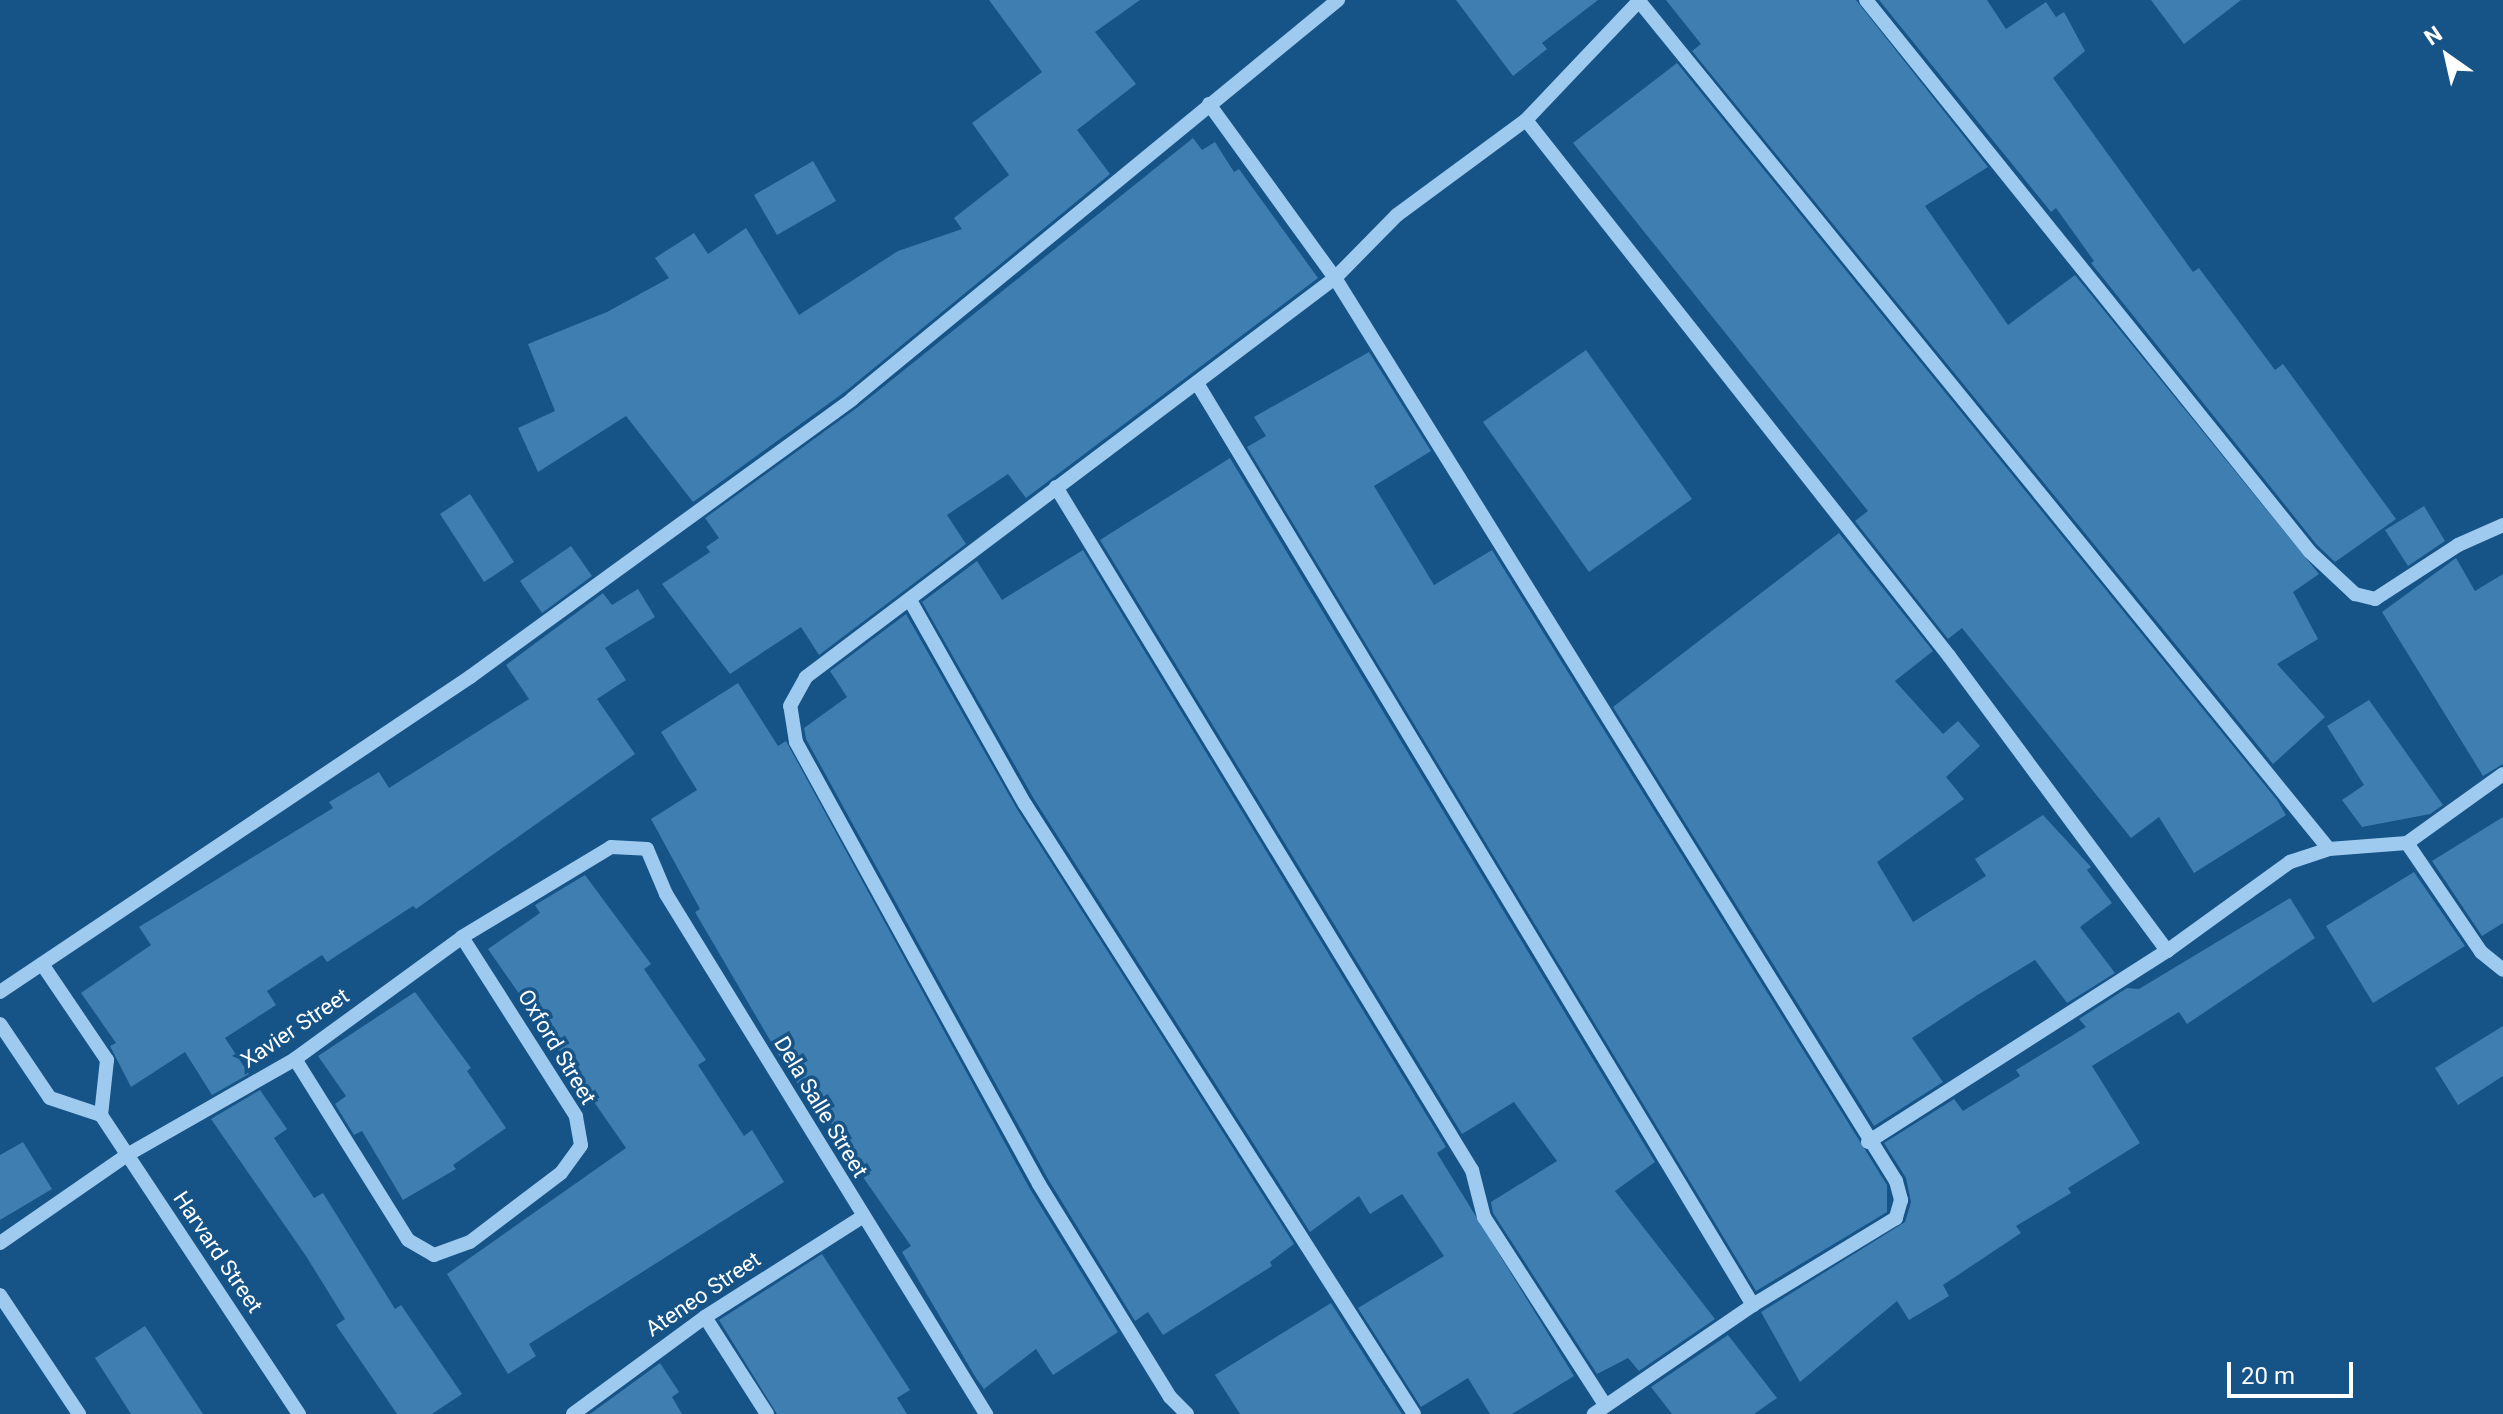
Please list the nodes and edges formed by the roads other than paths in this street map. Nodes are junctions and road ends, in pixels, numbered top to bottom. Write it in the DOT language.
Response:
graph roads {
  1 [pos="1338,0"];
  2 [pos="1866,0"];
  3 [pos="1640,1"];
  4 [pos="1209,104"];
  5 [pos="1526,120"];
  6 [pos="1335,278"];
  7 [pos="1197,383"];
  8 [pos="1056,487"];
  9 [pos="2503,525"];
  10 [pos="911,602"];
  11 [pos="2503,774"];
  12 [pos="2407,843"];
  13 [pos="611,847"];
  14 [pos="2329,849"];
  15 [pos="462,937"];
  16 [pos="2167,951"];
  17 [pos="42,964"];
  18 [pos="2503,970"];
  19 [pos="0,992"];
  20 [pos="0,1024"];
  21 [pos="295,1059"];
  22 [pos="101,1115"];
  23 [pos="1868,1142"];
  24 [pos="127,1155"];
  25 [pos="862,1217"];
  26 [pos="0,1243"];
  27 [pos="0,1295"];
  28 [pos="1753,1305"];
  29 [pos="705,1317"];
  30 [pos="1599,1410"];
  31 [pos="79,1414"];
  32 [pos="299,1414"];
  33 [pos="573,1414"];
  34 [pos="767,1414"];
  35 [pos="986,1414"];
  36 [pos="1187,1414"];
  37 [pos="1414,1414"];
  1 -- 4 [label="street"];
  2 -- 9 [label="street"];
  3 -- 5 [label="street"];
  3 -- 14 [label="street"];
  4 -- 6 [label="street"];
  4 -- 17 [label="street"];
  5 -- 6 [label="street"];
  5 -- 16 [label="street"];
  6 -- 7 [label="street"];
  6 -- 23 [label="street"];
  7 -- 8 [label="street"];
  7 -- 28 [label="street"];
  8 -- 10 [label="street"];
  8 -- 30 [label="street"];
  10 -- 36 [label="street"];
  10 -- 37 [label="street"];
  11 -- 12 [label="street"];
  12 -- 14 [label="street"];
  12 -- 18 [label="street"];
  13 -- 15 [label="street, Xavier Street"];
  13 -- 25 [label="street, Dela Salle Street"];
  14 -- 16 [label="street"];
  15 -- 21 [label="street, Xavier Street"];
  15 -- 21 [label="street, Oxford Street"];
  16 -- 23 [label="street"];
  17 -- 19 [label="street"];
  17 -- 22 [label="street"];
  20 -- 22 [label="street"];
  21 -- 24 [label="street, Xavier Street"];
  22 -- 24 [label="street, Harvard Street"];
  23 -- 28 [label="street"];
  24 -- 26 [label="street, Xavier Street"];
  24 -- 32 [label="street, Harvard Street"];
  25 -- 29 [label="street, Ateneo Street"];
  25 -- 35 [label="street, Dela Salle Street"];
  27 -- 31 [label="street"];
  28 -- 30 [label="street"];
  29 -- 33 [label="street, Ateneo Street"];
  29 -- 34 [label="street"];
}
